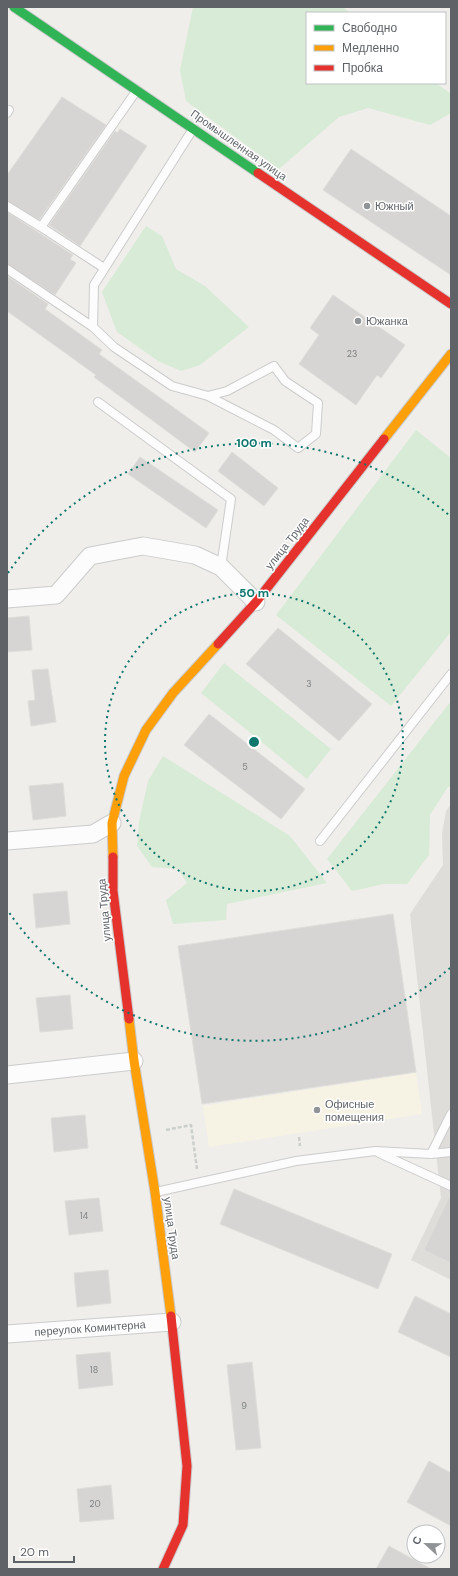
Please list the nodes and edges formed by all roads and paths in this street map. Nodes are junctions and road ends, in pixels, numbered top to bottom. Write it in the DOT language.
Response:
graph roads {
  1 [pos="14,7"];
  2 [pos="137,89"];
  3 [pos="193,128"];
  4 [pos="7,206"];
  5 [pos="41,227"];
  6 [pos="104,268"];
  7 [pos="7,269"];
  8 [pos="451,304"];
  9 [pos="93,327"];
  10 [pos="451,354"];
  11 [pos="208,396"];
  12 [pos="98,402"];
  13 [pos="221,567"];
  14 [pos="7,599"];
  15 [pos="256,602"];
  16 [pos="451,674"];
  17 [pos="112,823"];
  18 [pos="7,841"];
  19 [pos="320,841"];
  20 [pos="134,1061"];
  21 [pos="7,1075"];
  22 [pos="451,1114"];
  23 [pos="170,1130"];
  24 [pos="299,1137"];
  25 [pos="301,1148"];
  26 [pos="375,1151"];
  27 [pos="451,1152"];
  28 [pos="431,1154"];
  29 [pos="198,1175"];
  30 [pos="451,1186"];
  31 [pos="155,1192"];
  32 [pos="172,1322"];
  33 [pos="7,1334"];
  34 [pos="163,1569"];
  1 -- 2 [label="street, Промышленная улица"];
  2 -- 3 [label="street, Промышленная улица"];
  2 -- 5 [label="lane"];
  3 -- 6 [label="lane"];
  3 -- 8 [label="street, Промышленная улица"];
  4 -- 5 [label="lane"];
  5 -- 6 [label="lane"];
  6 -- 9 [label="lane"];
  7 -- 9 [label="lane"];
  9 -- 11 [label="lane"];
  10 -- 15 [label="street, улица Труда"];
  11 -- 11 [label="lane"];
  12 -- 13 [label="lane"];
  13 -- 14 [label="street"];
  13 -- 15 [label="street"];
  15 -- 17 [label="street, улица Труда"];
  16 -- 19 [label="lane"];
  17 -- 18 [label="street"];
  17 -- 20 [label="street, улица Труда"];
  20 -- 21 [label="street"];
  20 -- 31 [label="street, улица Труда"];
  22 -- 28 [label="lane"];
  23 -- 29 [label="path"];
  24 -- 25 [label="path"];
  26 -- 28 [label="lane"];
  26 -- 30 [label="lane"];
  26 -- 31 [label="lane"];
  27 -- 28 [label="lane"];
  31 -- 32 [label="street, улица Труда"];
  32 -- 33 [label="street, переулок Коминтерна"];
  32 -- 34 [label="street, улица Труда"];
}
